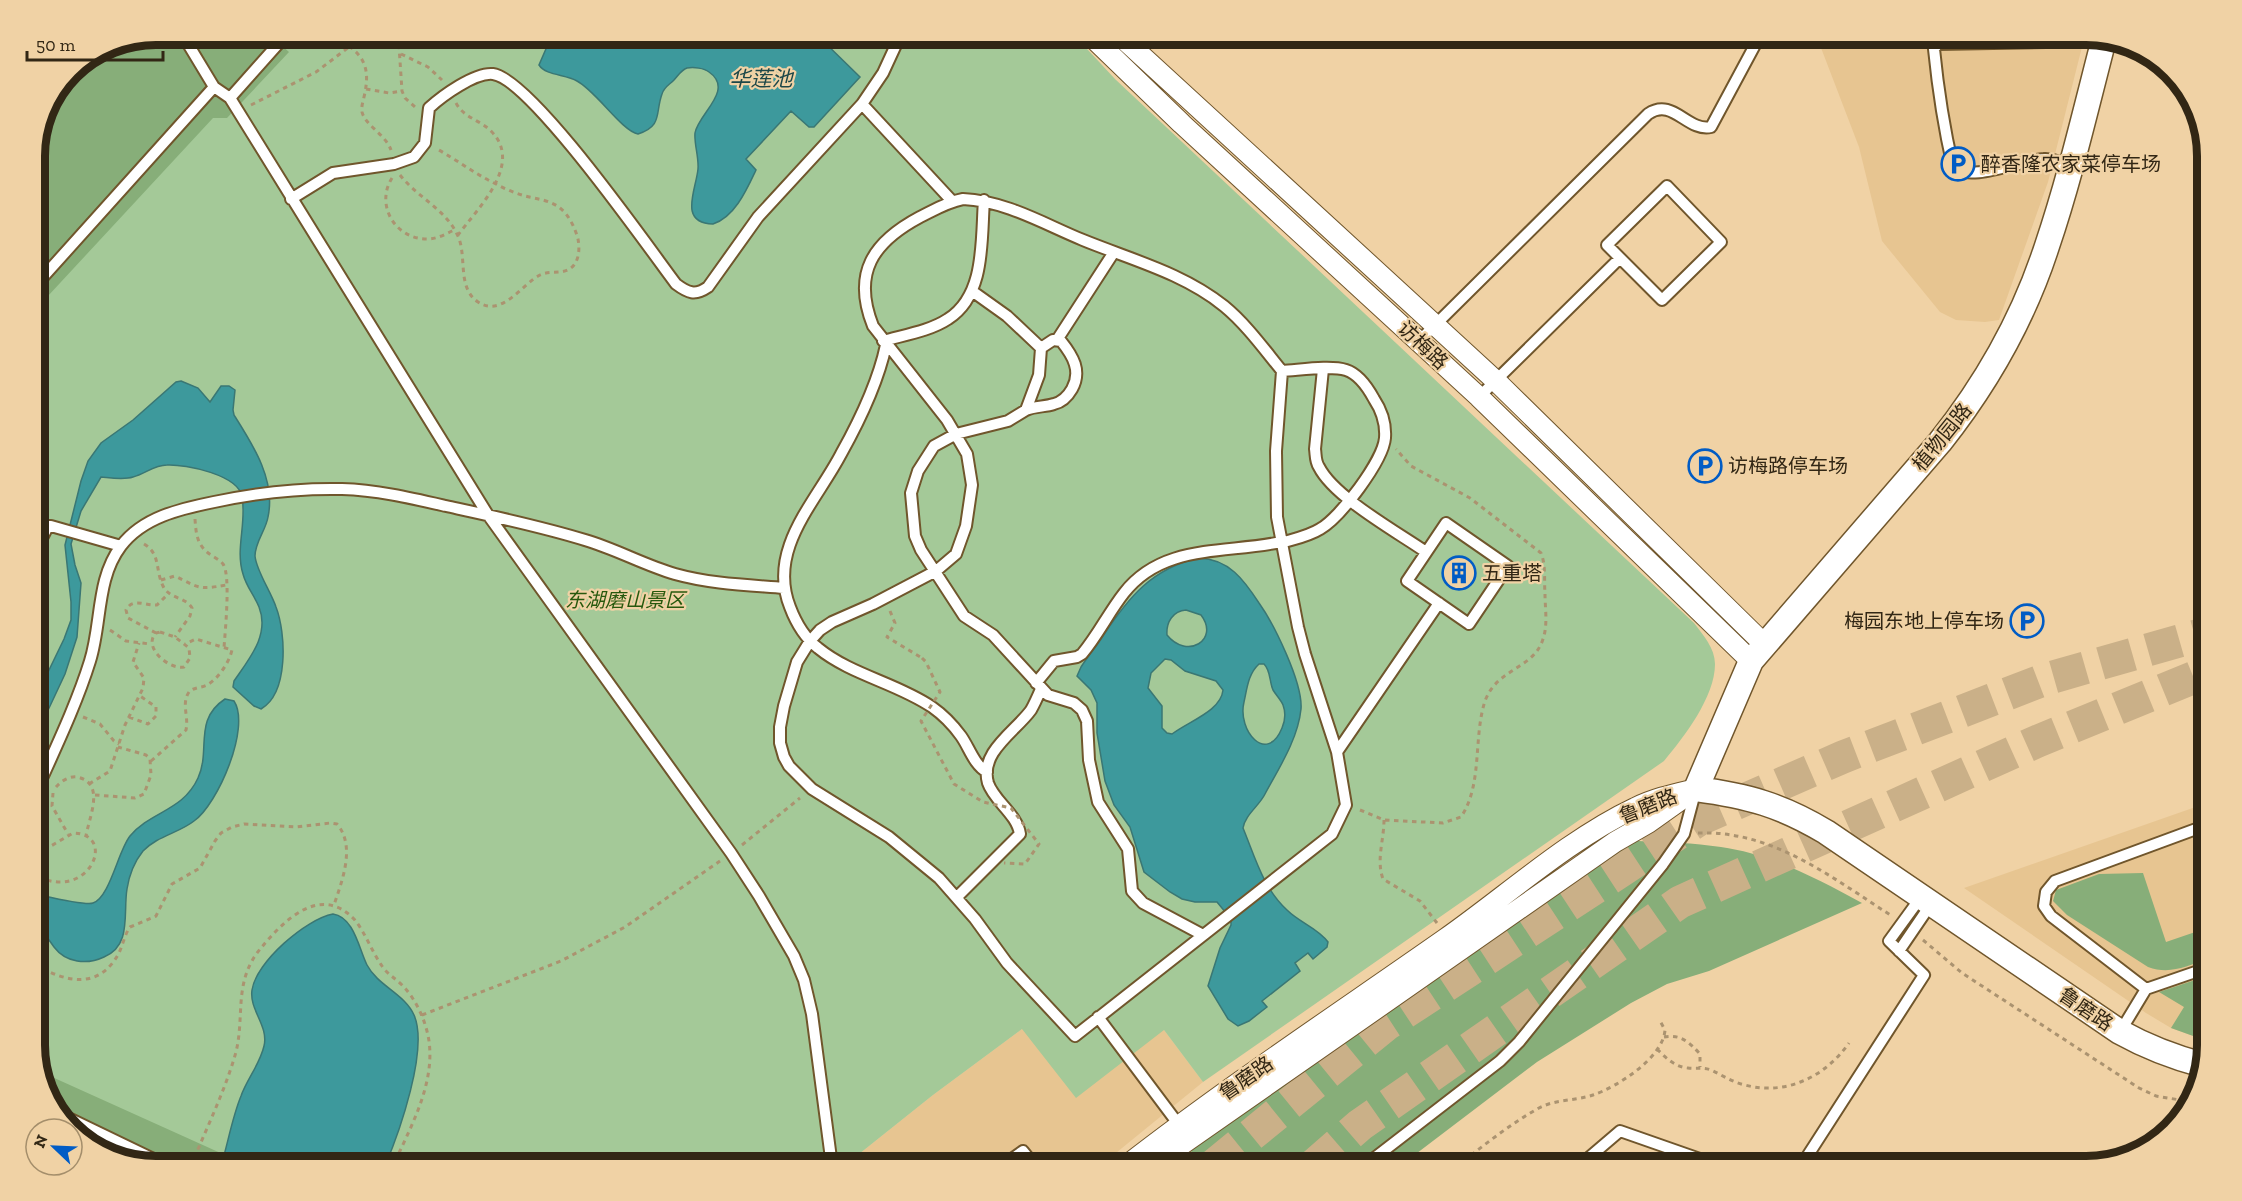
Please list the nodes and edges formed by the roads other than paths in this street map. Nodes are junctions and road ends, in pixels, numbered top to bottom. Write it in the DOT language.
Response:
graph roads {
  1 [pos="189,45"];
  2 [pos="276,45"];
  3 [pos="896,45"];
  4 [pos="1100,45"];
  5 [pos="1128,45"];
  6 [pos="1755,45"];
  7 [pos="1937,45"];
  8 [pos="2101,46"];
  9 [pos="1134,51"];
  10 [pos="1120,65"];
  11 [pos="214,87"];
  12 [pos="230,98"];
  13 [pos="862,104"];
  14 [pos="2071,165"];
  15 [pos="291,199"];
  16 [pos="984,200"];
  17 [pos="952,201"];
  18 [pos="1114,252"];
  19 [pos="1620,258"];
  20 [pos="45,275"];
  21 [pos="972,291"];
  22 [pos="1435,324"];
  23 [pos="1057,340"];
  24 [pos="1419,341"];
  25 [pos="884,343"];
  26 [pos="1041,348"];
  27 [pos="1323,369"];
  28 [pos="1282,371"];
  29 [pos="1496,381"];
  30 [pos="1033,394"];
  31 [pos="1479,397"];
  32 [pos="1040,406"];
  33 [pos="1026,410"];
  34 [pos="956,434"];
  35 [pos="1349,499"];
  36 [pos="488,515"];
  37 [pos="45,534"];
  38 [pos="1281,542"];
  39 [pos="121,546"];
  40 [pos="1426,552"];
  41 [pos="936,571"];
  42 [pos="784,588"];
  43 [pos="1439,603"];
  44 [pos="810,641"];
  45 [pos="1758,652"];
  46 [pos="1039,686"];
  47 [pos="1337,752"];
  48 [pos="45,771"];
  49 [pos="987,772"];
  50 [pos="1696,789"];
  51 [pos="2197,829"];
  52 [pos="957,897"];
  53 [pos="1926,900"];
  54 [pos="1203,935"];
  55 [pos="1899,951"];
  56 [pos="2197,972"];
  57 [pos="2146,989"];
  58 [pos="1098,1017"];
  59 [pos="2120,1032"];
  60 [pos="2195,1063"];
  61 [pos="78,1123"];
  62 [pos="1179,1125"];
  63 [pos="144,1155"];
  64 [pos="1167,1155"];
  65 [pos="831,1156"];
  66 [pos="1378,1156"];
  67 [pos="1592,1156"];
  68 [pos="1689,1156"];
  69 [pos="1808,1156"];
  1 -- 11 [label="lane"];
  2 -- 12 [label="lane"];
  3 -- 13 [label="lane"];
  4 -- 10 [label="street, 访梅路"];
  5 -- 9 [label="street, 访梅路"];
  6 -- 22 [label="lane"];
  7 -- 14 [label="lane"];
  8 -- 14 [label="street, 植物园路"];
  9 -- 10 [label="street"];
  9 -- 22 [label="street, 访梅路"];
  10 -- 24 [label="street, 访梅路"];
  11 -- 12 [label="lane"];
  11 -- 20 [label="lane"];
  12 -- 15 [label="lane"];
  13 -- 15 [label="lane"];
  13 -- 17 [label="lane"];
  14 -- 45 [label="street, 植物园路"];
  15 -- 36 [label="lane"];
  16 -- 17 [label="lane"];
  16 -- 18 [label="lane"];
  16 -- 21 [label="lane"];
  17 -- 25 [label="lane"];
  18 -- 23 [label="lane"];
  18 -- 28 [label="lane"];
  19 -- 19 [label="lane"];
  19 -- 29 [label="lane"];
  21 -- 25 [label="lane"];
  21 -- 26 [label="lane"];
  22 -- 24 [label="lane"];
  22 -- 29 [label="street, 访梅路"];
  23 -- 26 [label="lane"];
  23 -- 32 [label="lane"];
  24 -- 31 [label="street, 访梅路"];
  25 -- 34 [label="lane"];
  25 -- 42 [label="lane"];
  26 -- 30 [label="lane"];
  27 -- 28 [label="lane"];
  27 -- 35 [label="lane"];
  27 -- 35 [label="lane"];
  28 -- 38 [label="lane"];
  29 -- 31 [label="lane"];
  29 -- 45 [label="street, 访梅路"];
  30 -- 32 [label="lane"];
  30 -- 33 [label="lane"];
  31 -- 45 [label="street, 访梅路"];
  32 -- 33 [label="lane"];
  33 -- 34 [label="lane"];
  34 -- 41 [label="lane"];
  34 -- 41 [label="lane"];
  35 -- 38 [label="lane"];
  35 -- 40 [label="lane"];
  36 -- 39 [label="lane"];
  36 -- 42 [label="lane"];
  36 -- 65 [label="lane"];
  37 -- 39 [label="lane"];
  38 -- 46 [label="lane"];
  38 -- 47 [label="lane"];
  39 -- 48 [label="lane"];
  40 -- 43 [label="lane"];
  40 -- 43 [label="lane"];
  41 -- 44 [label="lane"];
  41 -- 46 [label="lane"];
  42 -- 44 [label="lane"];
  43 -- 47 [label="lane"];
  44 -- 49 [label="lane"];
  44 -- 52 [label="lane"];
  45 -- 50 [label="street, 植物园路"];
  46 -- 49 [label="lane"];
  46 -- 54 [label="lane"];
  47 -- 54 [label="lane"];
  49 -- 52 [label="lane"];
  50 -- 53 [label="street, 鲁磨路"];
  50 -- 62 [label="street, 鲁磨路"];
  50 -- 64 [label="street"];
  50 -- 66 [label="lane"];
  51 -- 57 [label="lane"];
  52 -- 58 [label="lane"];
  53 -- 55 [label="lane"];
  53 -- 55 [label="lane"];
  53 -- 59 [label="street, 鲁磨路"];
  54 -- 58 [label="lane"];
  55 -- 69 [label="lane"];
  56 -- 57 [label="lane"];
  57 -- 59 [label="lane"];
  58 -- 62 [label="lane"];
  59 -- 60 [label="street, 鲁磨路"];
  61 -- 63 [label="lane"];
  62 -- 64 [label="street, 鲁磨路"];
  67 -- 68 [label="lane"];
}
